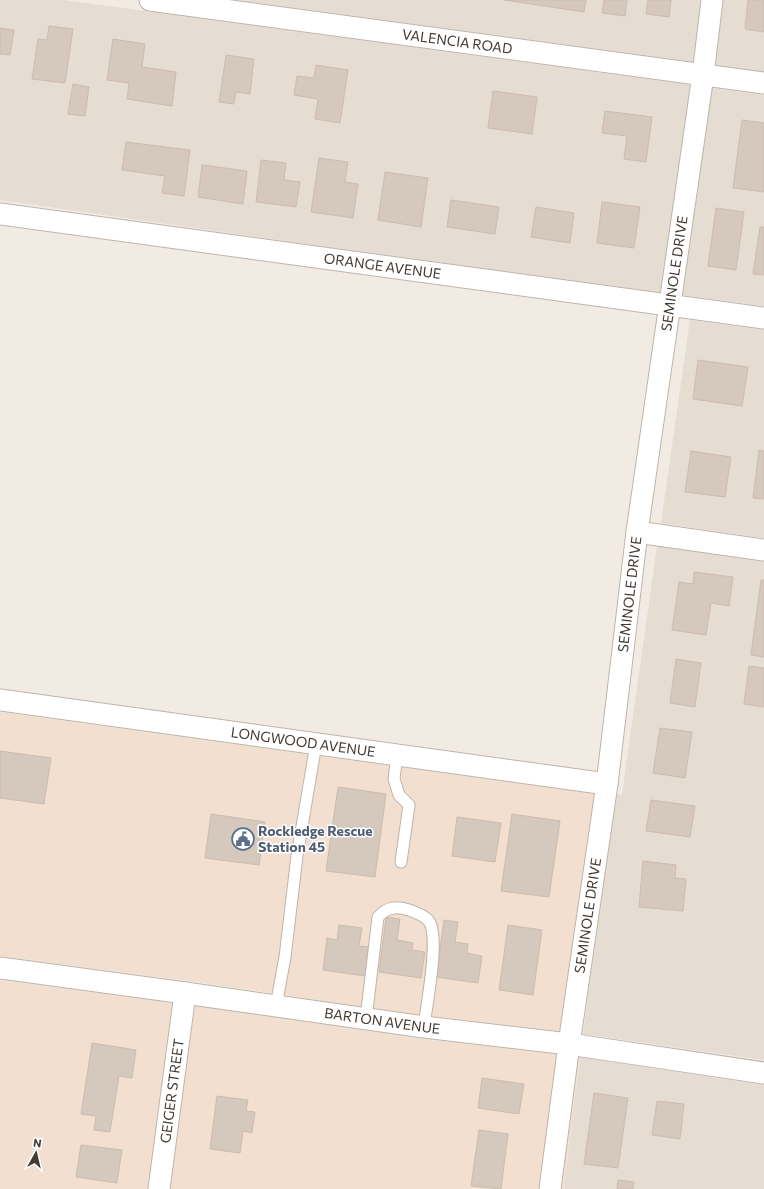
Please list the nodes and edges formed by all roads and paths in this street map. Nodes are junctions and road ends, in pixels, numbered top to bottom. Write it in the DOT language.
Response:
graph roads {
  1 [pos="150,0"];
  2 [pos="712,0"];
  3 [pos="703,75"];
  4 [pos="764,83"];
  5 [pos="0,214"];
  6 [pos="670,306"];
  7 [pos="764,318"];
  8 [pos="637,532"];
  9 [pos="764,550"];
  10 [pos="0,700"];
  11 [pos="316,744"];
  12 [pos="397,755"];
  13 [pos="607,784"];
  14 [pos="401,862"];
  15 [pos="0,968"];
  16 [pos="185,993"];
  17 [pos="276,1006"];
  18 [pos="366,1019"];
  19 [pos="424,1027"];
  20 [pos="569,1044"];
  21 [pos="764,1073"];
  22 [pos="158,1189"];
  23 [pos="550,1189"];
  1 -- 3 [label="street, VALENCIA ROAD"];
  2 -- 3 [label="street, SEMINOLE DRIVE"];
  3 -- 4 [label="street, VALENCIA ROAD"];
  3 -- 6 [label="street, SEMINOLE DRIVE"];
  5 -- 6 [label="street, ORANGE AVENUE"];
  6 -- 7 [label="street, ORANGE AVENUE"];
  6 -- 8 [label="street, SEMINOLE DRIVE"];
  8 -- 9 [label="street"];
  8 -- 13 [label="street, SEMINOLE DRIVE"];
  10 -- 11 [label="street, LONGWOOD AVENUE"];
  11 -- 12 [label="street, LONGWOOD AVENUE"];
  11 -- 17 [label="lane"];
  12 -- 13 [label="street, LONGWOOD AVENUE"];
  12 -- 14 [label="lane"];
  13 -- 20 [label="street, SEMINOLE DRIVE"];
  15 -- 16 [label="street, BARTON AVENUE"];
  16 -- 17 [label="street, BARTON AVENUE"];
  16 -- 22 [label="street, GEIGER STREET"];
  17 -- 18 [label="street, BARTON AVENUE"];
  18 -- 19 [label="street, BARTON AVENUE"];
  18 -- 19 [label="lane"];
  19 -- 20 [label="street, BARTON AVENUE"];
  20 -- 21 [label="street, BARTON AVENUE"];
  20 -- 23 [label="street, SEMINOLE DRIVE"];
}
